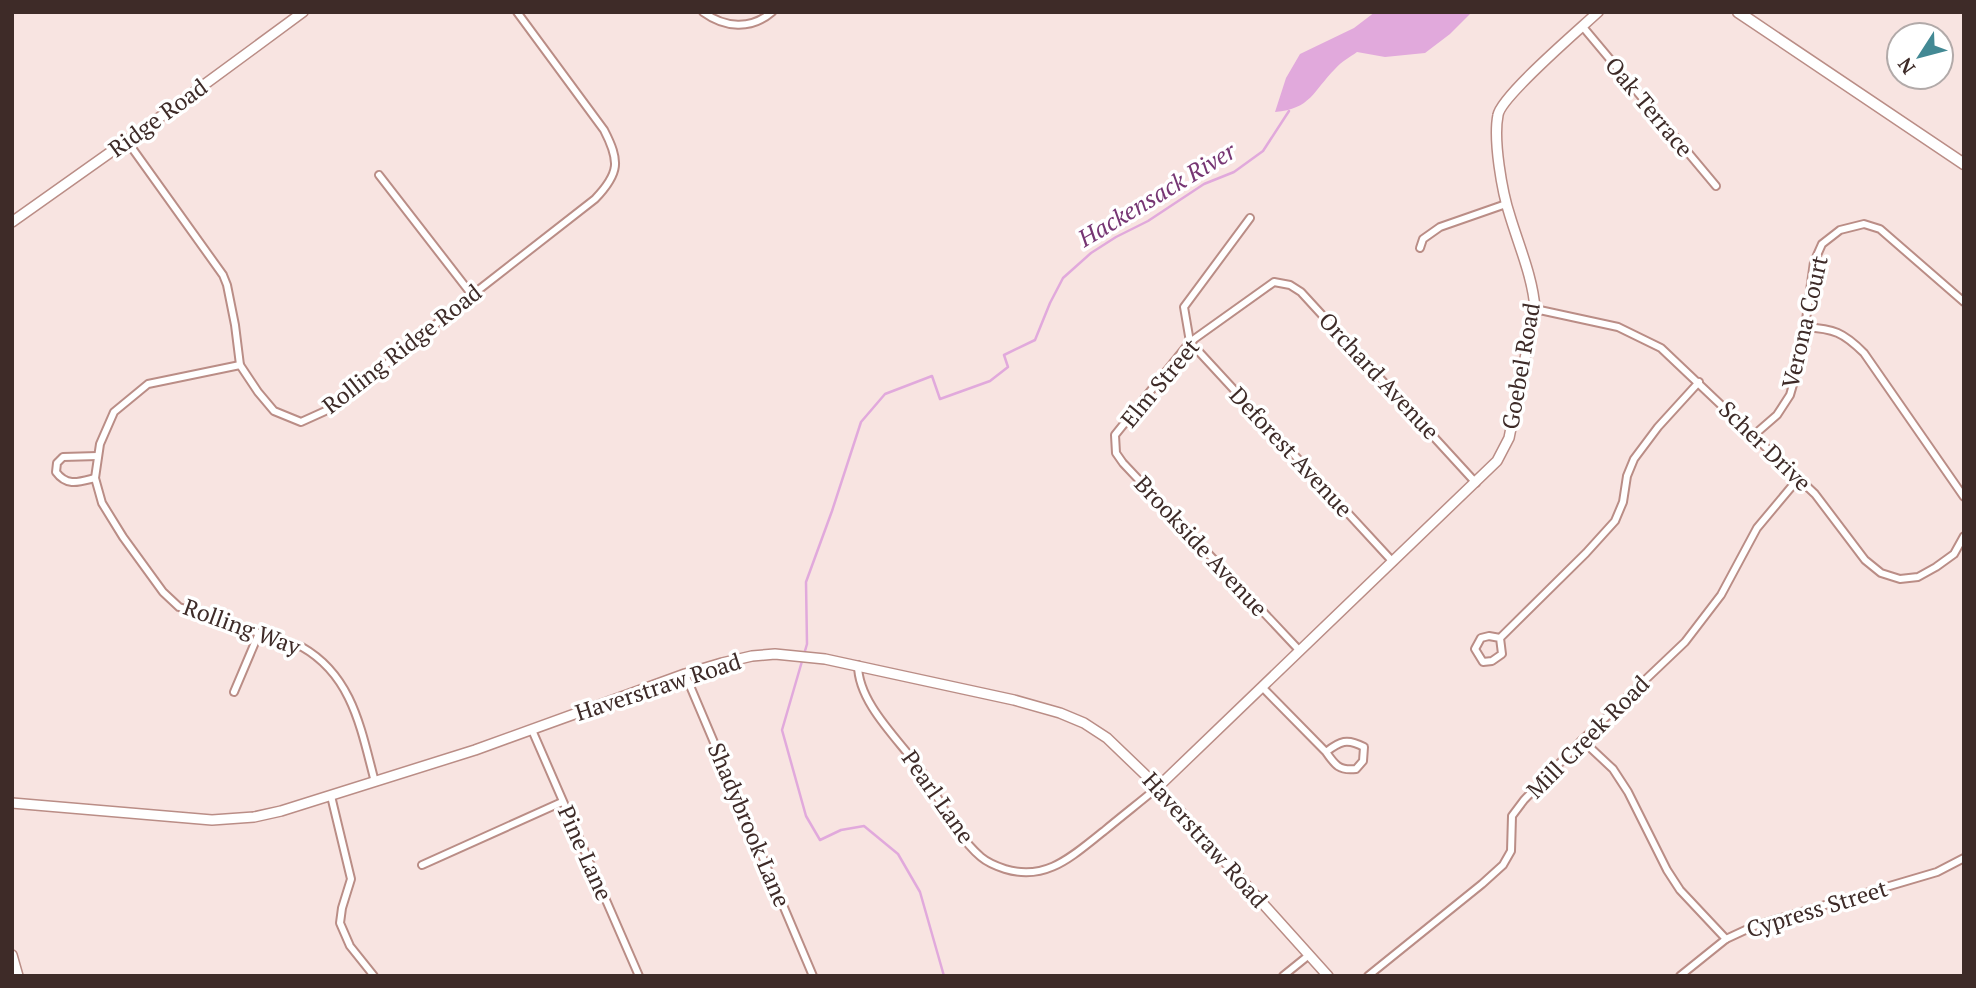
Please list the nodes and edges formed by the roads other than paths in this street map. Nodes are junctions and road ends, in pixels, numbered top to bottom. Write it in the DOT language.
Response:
graph roads {
  1 [pos="303,12"];
  2 [pos="517,12"];
  3 [pos="703,12"];
  4 [pos="772,12"];
  5 [pos="1598,12"];
  6 [pos="1738,12"];
  7 [pos="1583,27"];
  8 [pos="127,141"];
  9 [pos="1964,164"];
  10 [pos="379,175"];
  11 [pos="1716,186"];
  12 [pos="1506,204"];
  13 [pos="1250,218"];
  14 [pos="12,222"];
  15 [pos="1420,248"];
  16 [pos="1273,282"];
  17 [pos="472,295"];
  18 [pos="1964,302"];
  19 [pos="1535,309"];
  20 [pos="1805,327"];
  21 [pos="1190,342"];
  22 [pos="240,365"];
  23 [pos="1699,382"];
  24 [pos="1115,435"];
  25 [pos="1754,435"];
  26 [pos="98,456"];
  27 [pos="95,478"];
  28 [pos="1798,479"];
  29 [pos="1476,482"];
  30 [pos="1964,497"];
  31 [pos="1964,536"];
  32 [pos="1393,562"];
  33 [pos="259,633"];
  34 [pos="1500,638"];
  35 [pos="1298,650"];
  36 [pos="859,665"];
  37 [pos="685,674"];
  38 [pos="1264,688"];
  39 [pos="234,692"];
  40 [pos="532,730"];
  41 [pos="1582,740"];
  42 [pos="1326,752"];
  43 [pos="375,782"];
  44 [pos="1158,787"];
  45 [pos="331,796"];
  46 [pos="562,802"];
  47 [pos="12,803"];
  48 [pos="1964,858"];
  49 [pos="422,865"];
  50 [pos="1726,939"];
  51 [pos="12,955"];
  52 [pos="1309,956"];
  53 [pos="18,976"];
  54 [pos="374,976"];
  55 [pos="639,976"];
  56 [pos="813,976"];
  57 [pos="1283,976"];
  58 [pos="1328,976"];
  59 [pos="1368,976"];
  60 [pos="1680,976"];
  1 -- 8 [label="street, Ridge Road"];
  2 -- 17 [label="street, Rolling Ridge Road"];
  3 -- 4 [label="street"];
  5 -- 7 [label="street, Goebel Road"];
  6 -- 9 [label="main road"];
  7 -- 11 [label="street, Oak Terrace"];
  7 -- 12 [label="street, Goebel Road"];
  8 -- 14 [label="street, Ridge Road"];
  8 -- 22 [label="street, Rolling Ridge Road"];
  10 -- 17 [label="street"];
  12 -- 15 [label="street"];
  12 -- 19 [label="street, Goebel Road"];
  13 -- 21 [label="street"];
  16 -- 21 [label="street, Elm Street"];
  16 -- 29 [label="street, Orchard Avenue"];
  17 -- 22 [label="street, Rolling Ridge Road"];
  18 -- 20 [label="street, Verona Court"];
  19 -- 23 [label="street, Scher Drive"];
  19 -- 29 [label="street, Goebel Road"];
  20 -- 25 [label="street, Verona Court"];
  20 -- 30 [label="street"];
  21 -- 24 [label="street, Elm Street"];
  21 -- 32 [label="street, Deforest Avenue"];
  22 -- 26 [label="street, Rolling Way"];
  23 -- 25 [label="street, Scher Drive"];
  23 -- 34 [label="street"];
  24 -- 35 [label="street, Brookside Avenue"];
  25 -- 28 [label="street, Scher Drive"];
  26 -- 27 [label="street, Rolling Way"];
  26 -- 27 [label="street"];
  27 -- 33 [label="street, Rolling Way"];
  28 -- 31 [label="street, Scher Drive"];
  28 -- 41 [label="street, Mill Creek Road"];
  29 -- 32 [label="street, Goebel Road"];
  32 -- 35 [label="street, Goebel Road"];
  33 -- 39 [label="street"];
  33 -- 43 [label="street, Rolling Way"];
  34 -- 34 [label="street"];
  35 -- 38 [label="street, Goebel Road"];
  36 -- 37 [label="street, Haverstraw Road"];
  36 -- 44 [label="street, Haverstraw Road"];
  36 -- 44 [label="street, Pearl Lane"];
  37 -- 40 [label="street, Haverstraw Road"];
  37 -- 56 [label="street, Shadybrook Lane"];
  38 -- 42 [label="street"];
  38 -- 44 [label="street, Goebel Road"];
  40 -- 43 [label="street, Haverstraw Road"];
  40 -- 46 [label="street, Pine Lane"];
  41 -- 50 [label="street"];
  41 -- 59 [label="street, Mill Creek Road"];
  42 -- 42 [label="street"];
  43 -- 45 [label="street, Haverstraw Road"];
  44 -- 52 [label="street, Haverstraw Road"];
  45 -- 47 [label="street, Haverstraw Road"];
  45 -- 54 [label="street"];
  46 -- 49 [label="street"];
  46 -- 55 [label="street, Pine Lane"];
  48 -- 50 [label="street, Cypress Street"];
  50 -- 60 [label="street, Cypress Street"];
  51 -- 53 [label="street"];
  52 -- 57 [label="street"];
  52 -- 58 [label="street, Haverstraw Road"];
}
